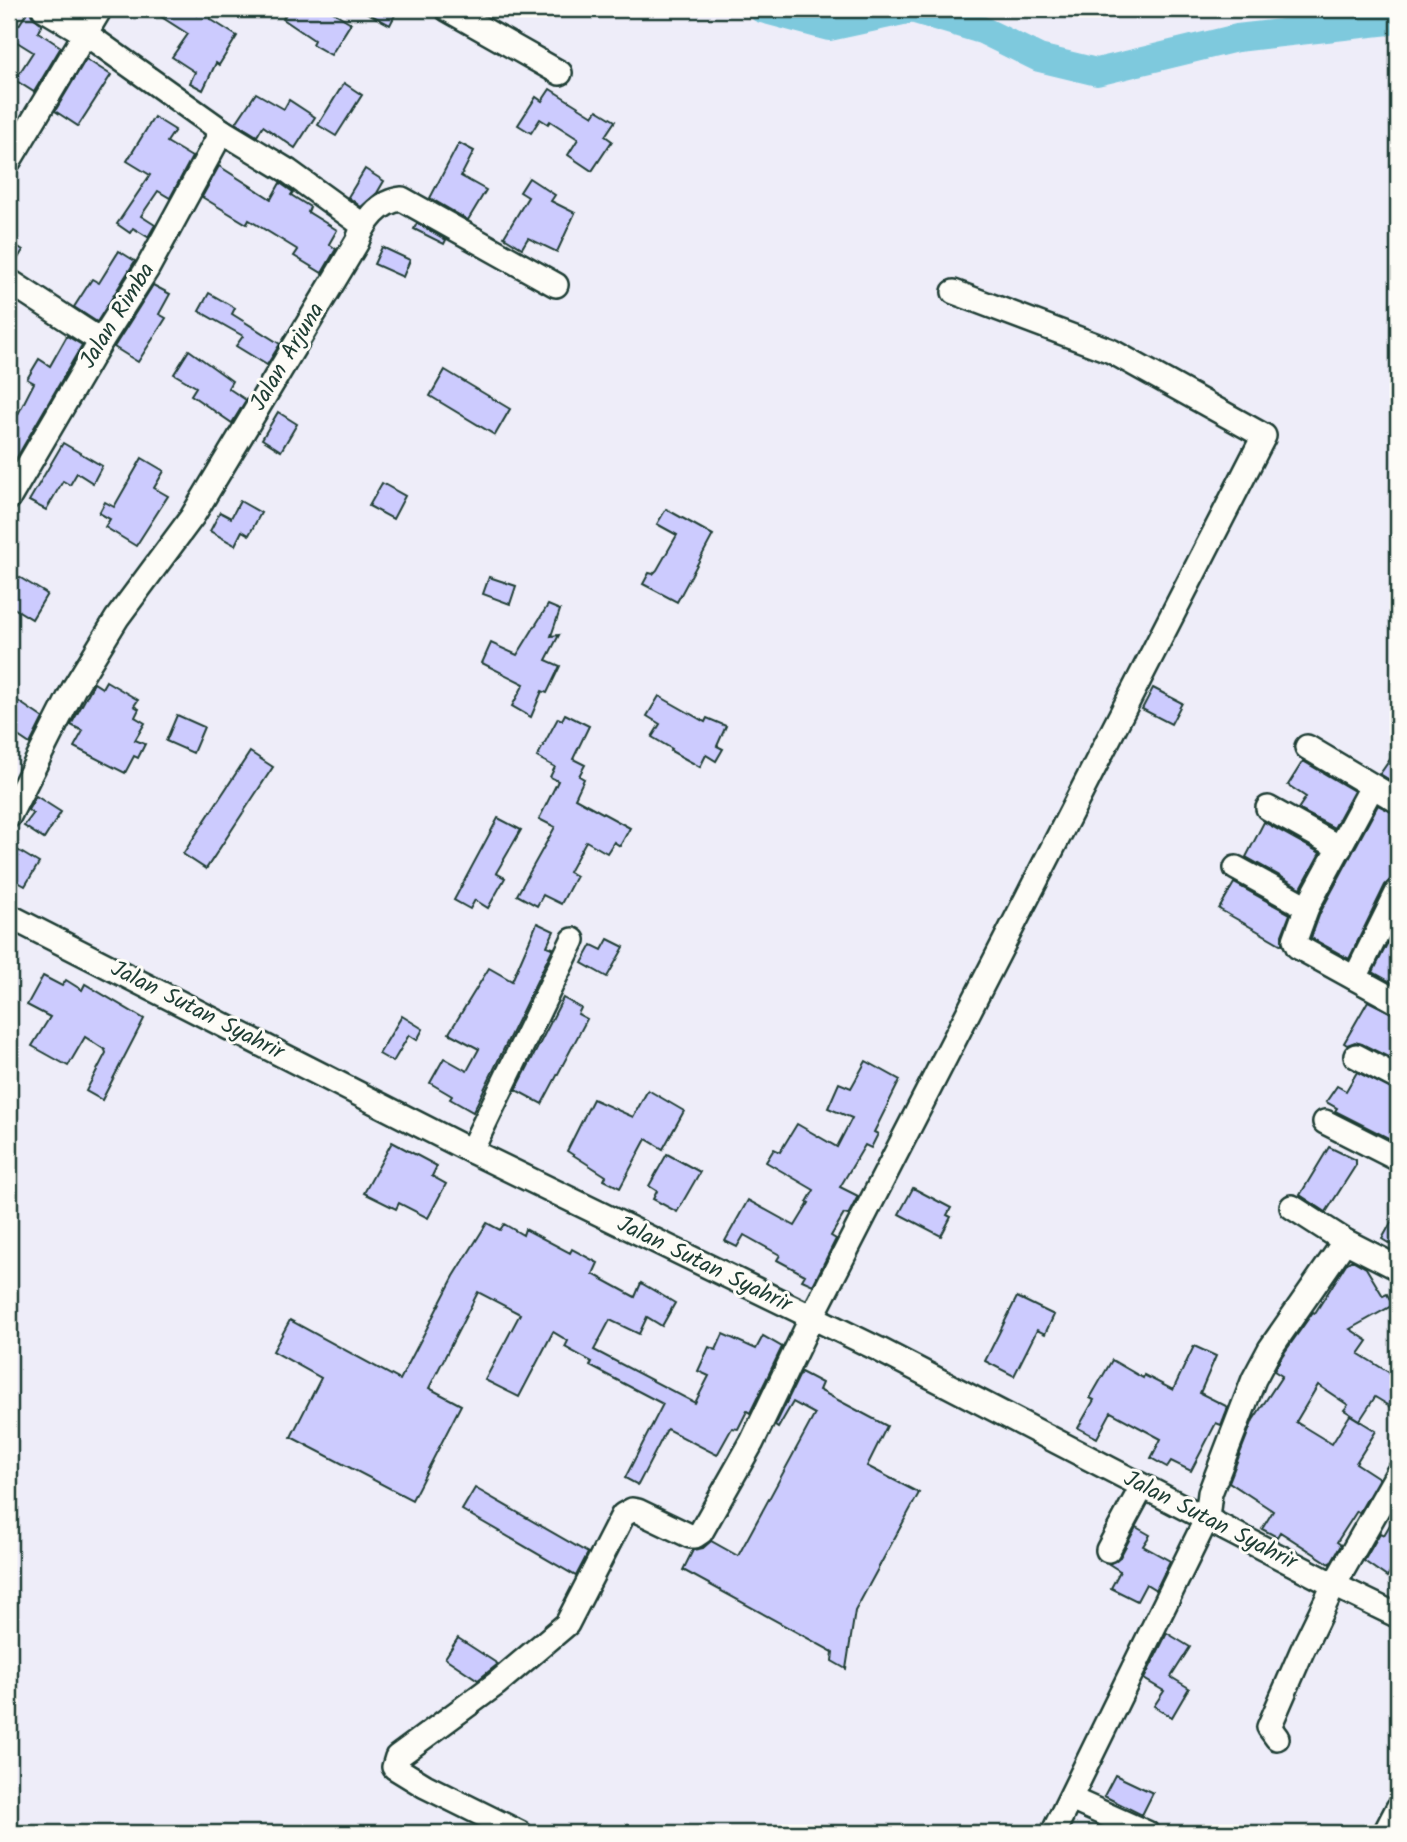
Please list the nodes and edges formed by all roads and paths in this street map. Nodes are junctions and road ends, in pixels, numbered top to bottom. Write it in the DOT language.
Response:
graph roads {
  1 [pos="44,9"];
  2 [pos="100,9"];
  3 [pos="447,9"];
  4 [pos="86,34"];
  5 [pos="560,73"];
  6 [pos="222,131"];
  7 [pos="9,161"];
  8 [pos="364,226"];
  9 [pos="9,281"];
  10 [pos="556,285"];
  11 [pos="954,292"];
  12 [pos="101,341"];
  13 [pos="9,498"];
  14 [pos="1307,747"];
  15 [pos="1372,788"];
  16 [pos="1398,800"];
  17 [pos="1268,808"];
  18 [pos="9,816"];
  19 [pos="1340,848"];
  20 [pos="1236,868"];
  21 [pos="1398,891"];
  22 [pos="1307,907"];
  23 [pos="9,916"];
  24 [pos="573,940"];
  25 [pos="1355,978"];
  26 [pos="1398,1002"];
  27 [pos="1356,1056"];
  28 [pos="1398,1078"];
  29 [pos="1325,1122"];
  30 [pos="471,1151"];
  31 [pos="1398,1159"];
  32 [pos="1292,1207"];
  33 [pos="1345,1241"];
  34 [pos="1398,1268"];
  35 [pos="812,1317"];
  36 [pos="1398,1473"];
  37 [pos="1142,1487"];
  38 [pos="1207,1518"];
  39 [pos="1108,1550"];
  40 [pos="1334,1585"];
  41 [pos="1398,1616"];
  42 [pos="1277,1738"];
  43 [pos="1071,1800"];
  44 [pos="1398,1808"];
  45 [pos="520,1833"];
  46 [pos="1053,1833"];
  47 [pos="1147,1833"];
  48 [pos="1385,1833"];
  1 -- 4 [label="street"];
  2 -- 4 [label="street"];
  3 -- 5 [label="street"];
  4 -- 6 [label="street"];
  4 -- 7 [label="street"];
  6 -- 8 [label="street"];
  6 -- 12 [label="street, Jalan Rimba"];
  8 -- 10 [label="street, Jalan Arjuna"];
  8 -- 18 [label="street, Jalan Arjuna"];
  9 -- 12 [label="street"];
  11 -- 35 [label="street"];
  12 -- 13 [label="street, Jalan Rimba"];
  14 -- 15 [label="street"];
  15 -- 16 [label="street"];
  15 -- 19 [label="street"];
  17 -- 19 [label="street"];
  19 -- 22 [label="street"];
  20 -- 22 [label="street"];
  21 -- 25 [label="street"];
  22 -- 25 [label="street"];
  23 -- 30 [label="street, Jalan Sutan Syahrir"];
  24 -- 30 [label="street"];
  25 -- 26 [label="street"];
  27 -- 28 [label="street"];
  29 -- 31 [label="street"];
  30 -- 35 [label="street, Jalan Sutan Syahrir"];
  32 -- 33 [label="street"];
  33 -- 34 [label="street"];
  33 -- 38 [label="street"];
  35 -- 37 [label="street, Jalan Sutan Syahrir"];
  35 -- 45 [label="street"];
  36 -- 40 [label="street"];
  37 -- 38 [label="street, Jalan Sutan Syahrir"];
  37 -- 39 [label="street"];
  38 -- 40 [label="street, Jalan Sutan Syahrir"];
  38 -- 43 [label="street"];
  40 -- 41 [label="street, Jalan Sutan Syahrir"];
  40 -- 42 [label="street"];
  43 -- 46 [label="street"];
  43 -- 47 [label="street"];
  44 -- 48 [label="street"];
}
